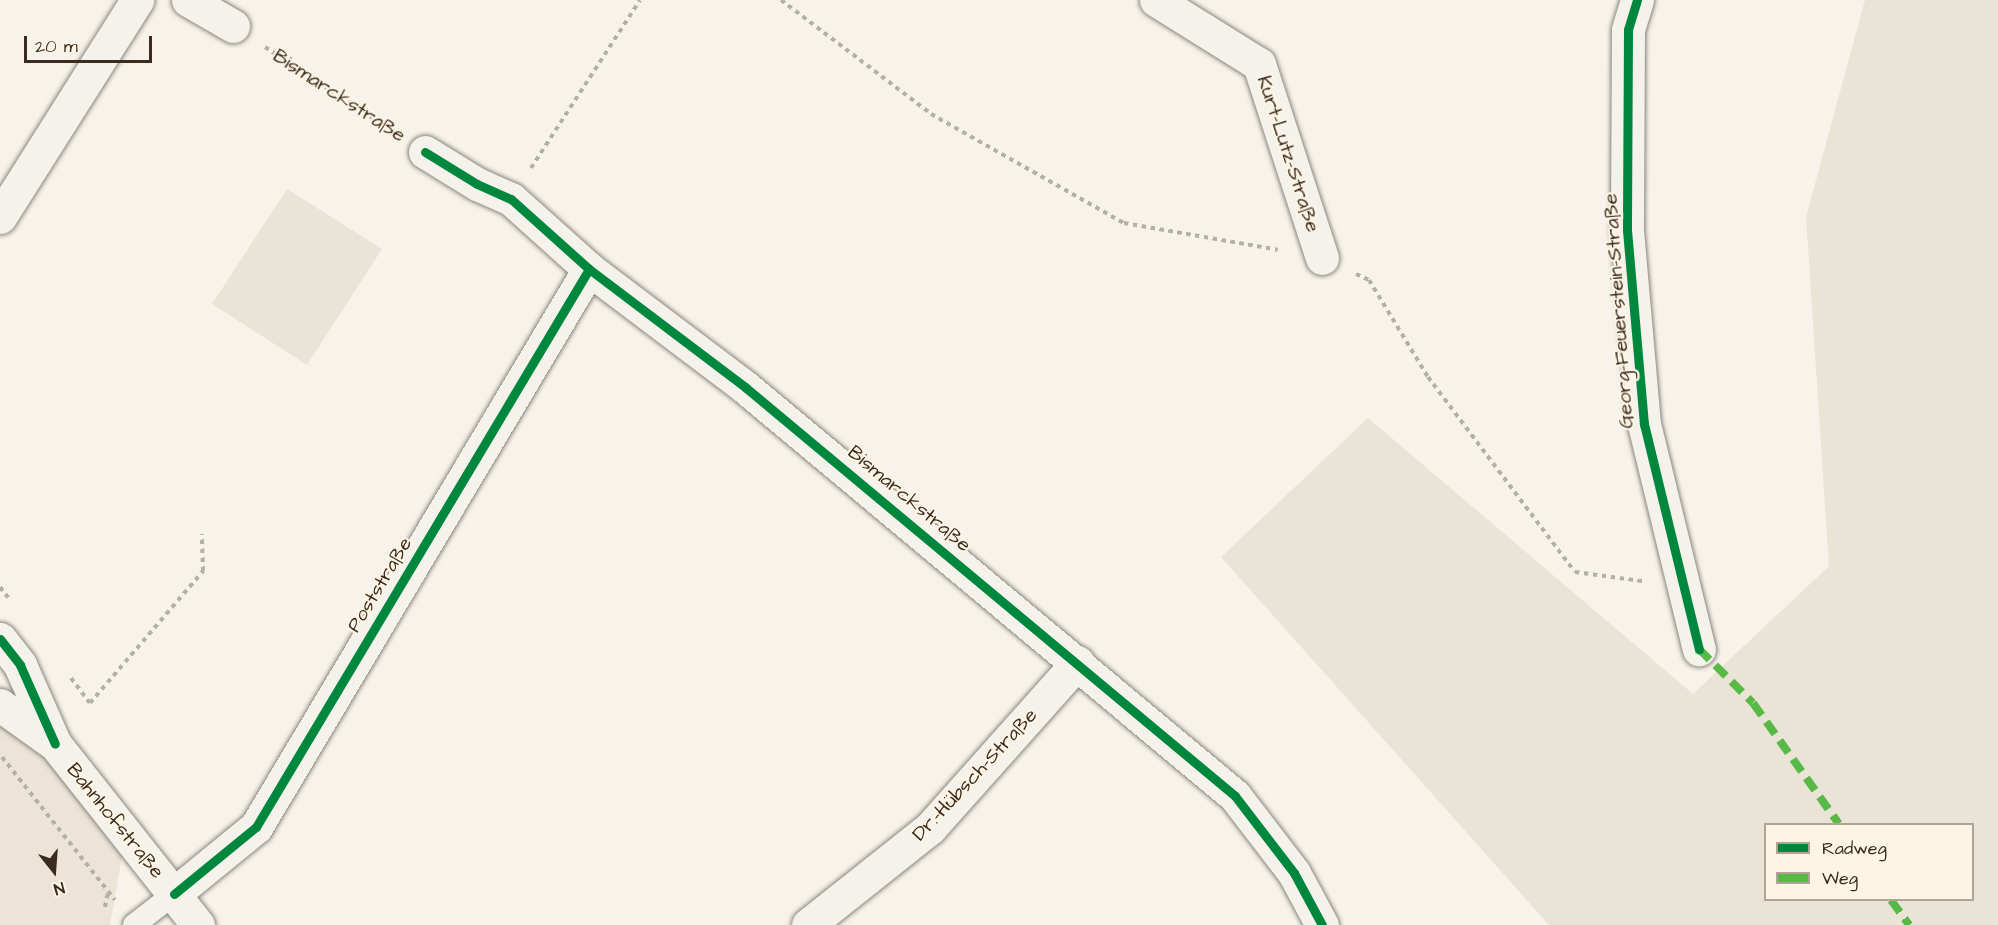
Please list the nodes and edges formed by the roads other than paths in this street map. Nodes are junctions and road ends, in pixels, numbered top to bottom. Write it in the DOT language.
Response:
graph roads {
  1 [pos="188,0"];
  2 [pos="1156,0"];
  3 [pos="1637,0"];
  4 [pos="132,2"];
  5 [pos="233,26"];
  6 [pos="425,152"];
  7 [pos="0,218"];
  8 [pos="1322,258"];
  9 [pos="589,269"];
  10 [pos="0,639"];
  11 [pos="1699,650"];
  12 [pos="1078,662"];
  13 [pos="0,705"];
  14 [pos="55,744"];
  15 [pos="174,894"];
  16 [pos="127,916"];
  17 [pos="198,925"];
  18 [pos="808,925"];
  19 [pos="1322,925"];
  1 -- 5 [label="street"];
  2 -- 8 [label="street, Kurt-Lutz-Straße"];
  3 -- 11 [label="street, Georg-Feuerstein-Straße"];
  4 -- 7 [label="street"];
  6 -- 9 [label="street, Bismarckstraße"];
  9 -- 12 [label="street, Bismarckstraße"];
  9 -- 15 [label="street, Poststraße"];
  10 -- 14 [label="street, Bahnhofstraße"];
  12 -- 18 [label="street, Dr.-Hübsch-Straße"];
  12 -- 19 [label="street, Bismarckstraße"];
  13 -- 14 [label="street, Bahnhofstraße"];
  14 -- 15 [label="street, Bahnhofstraße"];
  15 -- 16 [label="lane"];
  15 -- 17 [label="street, Bahnhofstraße"];
}
